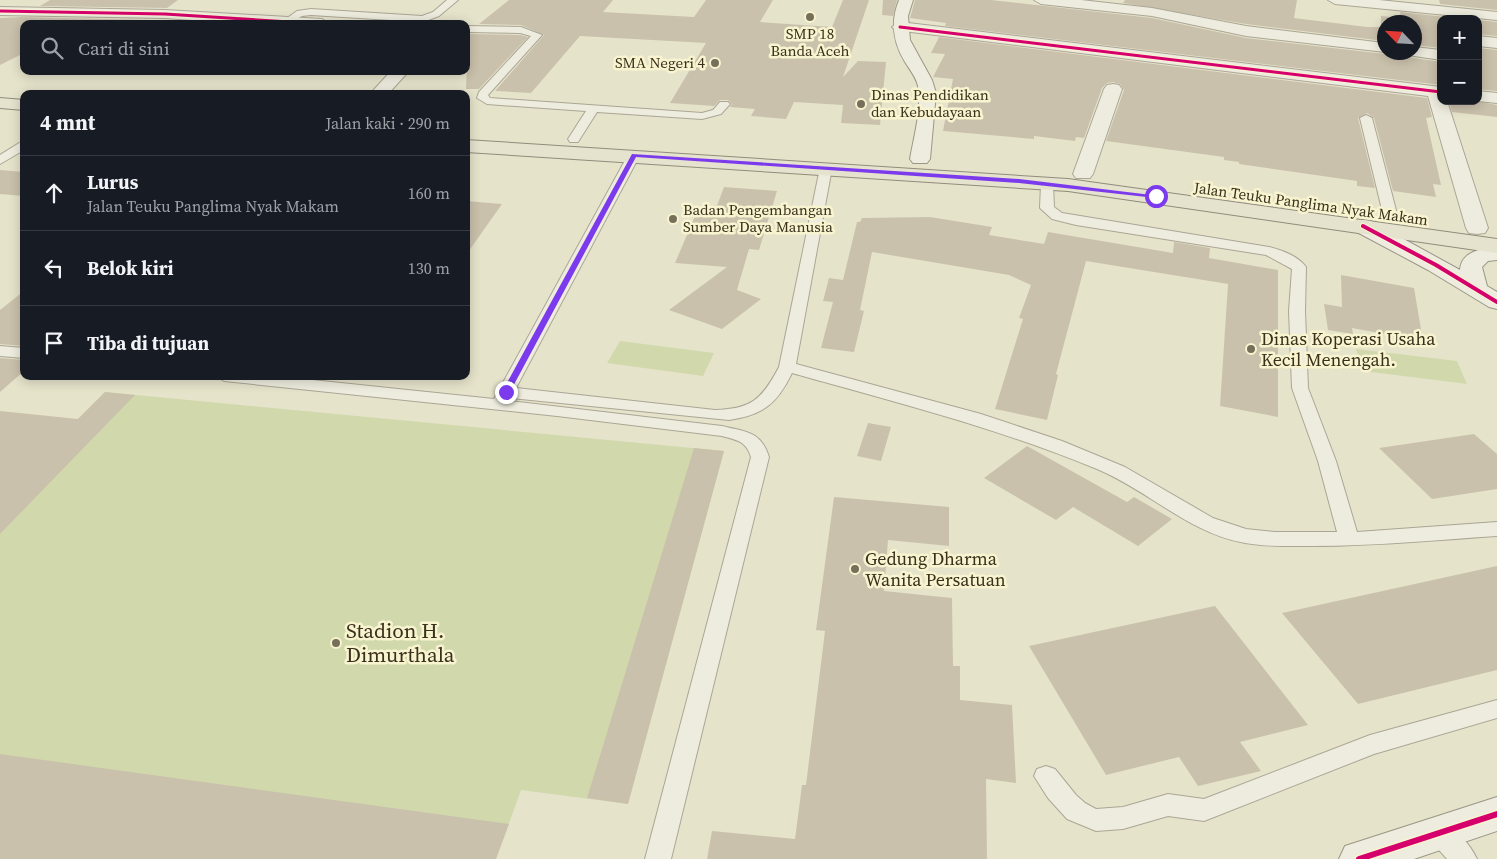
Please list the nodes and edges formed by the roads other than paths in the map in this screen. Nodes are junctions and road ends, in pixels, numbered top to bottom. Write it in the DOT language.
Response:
graph roads {
  1 [pos="16,0"];
  2 [pos="190,0"];
  3 [pos="453,0"];
  4 [pos="906,0"];
  5 [pos="1041,0"];
  6 [pos="1335,0"];
  7 [pos="0,11"];
  8 [pos="165,14"];
  9 [pos="1497,16"];
  10 [pos="270,20"];
  11 [pos="290,20"];
  12 [pos="900,27"];
  13 [pos="470,29"];
  14 [pos="1482,41"];
  15 [pos="1497,43"];
  16 [pos="1377,47"];
  17 [pos="1422,53"];
  18 [pos="1437,55"];
  19 [pos="397,75"];
  20 [pos="1113,89"];
  21 [pos="382,90"];
  22 [pos="1437,91"];
  23 [pos="1482,96"];
  24 [pos="1497,98"];
  25 [pos="0,103"];
  26 [pos="20,104"];
  27 [pos="724,104"];
  28 [pos="1442,105"];
  29 [pos="593,109"];
  30 [pos="1366,118"];
  31 [pos="0,119"];
  32 [pos="20,120"];
  33 [pos="470,132"];
  34 [pos="574,139"];
  35 [pos="470,146"];
  36 [pos="20,147"];
  37 [pos="634,155"];
  38 [pos="920,159"];
  39 [pos="0,160"];
  40 [pos="826,168"];
  41 [pos="1083,174"];
  42 [pos="1047,184"];
  43 [pos="1390,214"];
  44 [pos="1363,226"];
  45 [pos="1477,228"];
  46 [pos="1497,230"];
  47 [pos="1497,246"];
  48 [pos="1497,253"];
  49 [pos="1476,288"];
  50 [pos="1497,302"];
  51 [pos="0,351"];
  52 [pos="20,354"];
  53 [pos="787,367"];
  54 [pos="275,380"];
  55 [pos="503,398"];
  56 [pos="1497,529"];
  57 [pos="1349,539"];
  58 [pos="1497,709"];
  59 [pos="1046,776"];
  60 [pos="1497,814"];
  61 [pos="1452,846"];
  62 [pos="658,859"];
  63 [pos="1360,859"];
  1 -- 7 [label="street"];
  2 -- 8 [label="street"];
  3 -- 11 [label="lane"];
  4 -- 12 [label="street"];
  5 -- 16 [label="street"];
  6 -- 9 [label="street"];
  7 -- 8 [label="street"];
  8 -- 10 [label="street"];
  12 -- 22 [label="street"];
  12 -- 38 [label="street"];
  13 -- 29 [label="lane"];
  14 -- 15 [label="street"];
  17 -- 18 [label="street"];
  19 -- 21 [label="street"];
  20 -- 41 [label="street"];
  23 -- 24 [label="street"];
  25 -- 26 [label="main road"];
  27 -- 29 [label="lane"];
  28 -- 45 [label="street"];
  29 -- 34 [label="lane"];
  30 -- 43 [label="lane"];
  31 -- 32 [label="main road"];
  33 -- 34 [label="main road, Jalan Teuku Panglima Nyak Makam"];
  34 -- 38 [label="main road, Jalan Teuku Panglima Nyak Makam"];
  35 -- 37 [label="main road, Jalan Teuku Panglima Nyak Makam"];
  36 -- 39 [label="lane"];
  37 -- 40 [label="main road, Jalan Teuku Panglima Nyak Makam"];
  37 -- 55 [label="lane"];
  38 -- 41 [label="main road, Jalan Teuku Panglima Nyak Makam"];
  40 -- 42 [label="main road, Jalan Teuku Panglima Nyak Makam"];
  40 -- 53 [label="lane"];
  41 -- 43 [label="main road, Jalan Teuku Panglima Nyak Makam"];
  42 -- 44 [label="main road, Jalan Teuku Panglima Nyak Makam"];
  42 -- 57 [label="lane"];
  43 -- 45 [label="main road, Jalan Teuku Panglima Nyak Makam"];
  44 -- 47 [label="main road, Jalan Teuku Panglima Nyak Makam"];
  44 -- 49 [label="street"];
  45 -- 46 [label="main road, Jalan Teuku Panglima Nyak Makam"];
  48 -- 49 [label="street"];
  49 -- 50 [label="street"];
  51 -- 52 [label="lane"];
  53 -- 55 [label="lane"];
  53 -- 57 [label="lane"];
  54 -- 55 [label="lane"];
  55 -- 62 [label="lane"];
  56 -- 57 [label="lane"];
  58 -- 59 [label="lane"];
  60 -- 61 [label="street"];
  61 -- 63 [label="street"];
}
